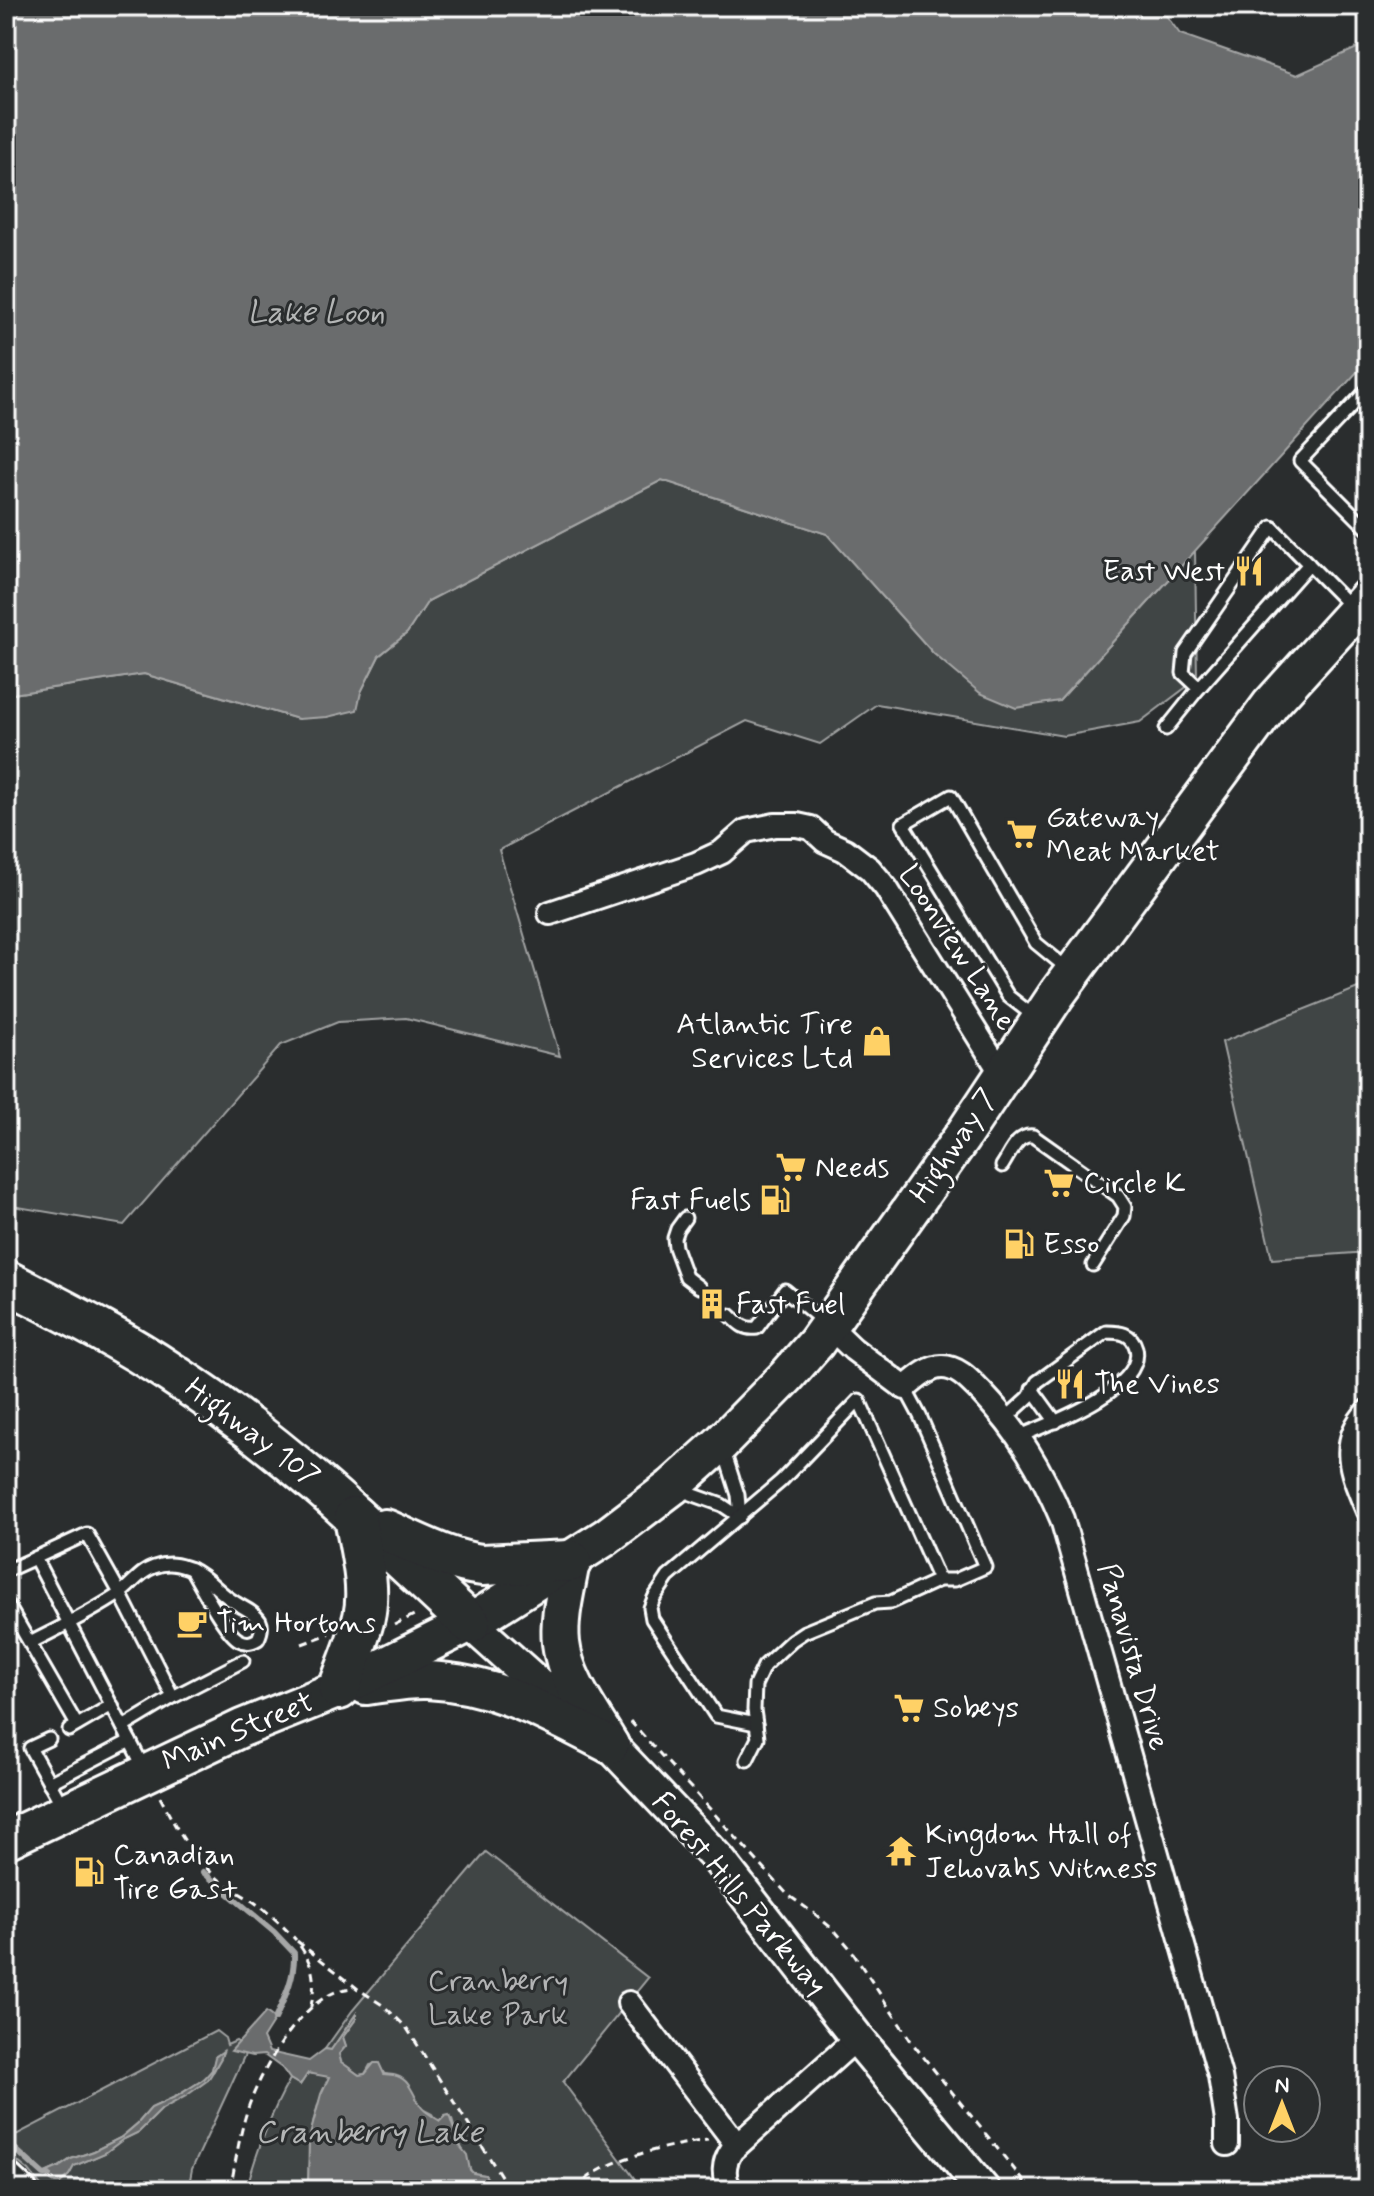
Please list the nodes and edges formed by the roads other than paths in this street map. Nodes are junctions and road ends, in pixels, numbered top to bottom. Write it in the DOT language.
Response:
graph roads {
  1 [pos="1368,389"];
  2 [pos="1365,521"];
  3 [pos="1309,564"];
  4 [pos="1361,604"];
  5 [pos="1199,688"];
  6 [pos="1166,729"];
  7 [pos="550,913"];
  8 [pos="1073,973"];
  9 [pos="1039,1020"];
  10 [pos="1002,1074"];
  11 [pos="1002,1166"];
  12 [pos="685,1218"];
  13 [pos="1093,1265"];
  14 [pos="6,1281"];
  15 [pos="699,1287"];
  16 [pos="730,1315"];
  17 [pos="829,1326"];
  18 [pos="905,1388"];
  19 [pos="1032,1389"];
  20 [pos="1368,1411"];
  21 [pos="1056,1422"];
  22 [pos="1012,1428"];
  23 [pos="721,1443"];
  24 [pos="672,1487"];
  25 [pos="1368,1511"];
  26 [pos="355,1517"];
  27 [pos="740,1517"];
  28 [pos="35,1558"];
  29 [pos="571,1561"];
  30 [pos="191,1569"];
  31 [pos="6,1571"];
  32 [pos="939,1580"];
  33 [pos="120,1593"];
  34 [pos="6,1602"];
  35 [pos="68,1623"];
  36 [pos="470,1623"];
  37 [pos="30,1643"];
  38 [pos="243,1661"];
  39 [pos="339,1689"];
  40 [pos="173,1697"];
  41 [pos="112,1705"];
  42 [pos="756,1724"];
  43 [pos="123,1727"];
  44 [pos="618,1731"];
  45 [pos="49,1739"];
  46 [pos="138,1757"];
  47 [pos="747,1760"];
  48 [pos="57,1797"];
  49 [pos="7,1839"];
  50 [pos="629,2003"];
  51 [pos="857,2038"];
  52 [pos="734,2140"];
  53 [pos="1227,2144"];
  54 [pos="6,2172"];
  55 [pos="25,2190"];
  56 [pos="731,2190"];
  57 [pos="983,2190"];
  1 -- 2 [label="lane"];
  3 -- 4 [label="lane"];
  3 -- 5 [label="lane"];
  3 -- 5 [label="lane"];
  4 -- 8 [label="main road, Highway 7"];
  5 -- 6 [label="lane"];
  7 -- 10 [label="street, Loonview Lane"];
  8 -- 9 [label="main road, Highway 7"];
  8 -- 9 [label="lane"];
  9 -- 10 [label="main road, Highway 7"];
  10 -- 17 [label="main road, Highway 7"];
  11 -- 13 [label="lane"];
  12 -- 15 [label="lane"];
  14 -- 26 [label="highway, Highway 107"];
  16 -- 17 [label="lane"];
  17 -- 18 [label="street"];
  17 -- 23 [label="main road, Highway 7"];
  18 -- 22 [label="street, Panavista Drive"];
  18 -- 32 [label="lane"];
  19 -- 21 [label="lane"];
  19 -- 21 [label="lane"];
  19 -- 22 [label="lane"];
  20 -- 25 [label="street"];
  21 -- 22 [label="lane"];
  22 -- 53 [label="street, Panavista Drive"];
  23 -- 24 [label="main road, Highway 7"];
  23 -- 27 [label="lane"];
  24 -- 27 [label="lane"];
  24 -- 29 [label="main road, Highway 7"];
  26 -- 29 [label="highway"];
  26 -- 36 [label="highway, Highway 107"];
  26 -- 39 [label="highway"];
  27 -- 32 [label="lane"];
  27 -- 42 [label="lane"];
  28 -- 31 [label="lane"];
  28 -- 33 [label="lane"];
  28 -- 35 [label="lane"];
  29 -- 36 [label="main road, Highway 7"];
  29 -- 44 [label="main road"];
  30 -- 30 [label="lane"];
  30 -- 33 [label="lane"];
  32 -- 42 [label="lane"];
  33 -- 35 [label="lane"];
  33 -- 40 [label="lane"];
  34 -- 37 [label="lane"];
  35 -- 37 [label="lane"];
  35 -- 41 [label="lane"];
  36 -- 39 [label="main road, Main Street"];
  36 -- 44 [label="main road, Forest Hills Parkway"];
  37 -- 41 [label="lane"];
  38 -- 40 [label="lane"];
  39 -- 44 [label="main road"];
  39 -- 46 [label="main road, Main Street"];
  40 -- 43 [label="lane"];
  41 -- 43 [label="lane"];
  42 -- 47 [label="lane"];
  43 -- 46 [label="lane"];
  44 -- 51 [label="main road, Forest Hills Parkway"];
  45 -- 48 [label="lane"];
  46 -- 48 [label="main road, Main Street"];
  48 -- 49 [label="main road, Main Street"];
  50 -- 52 [label="street"];
  51 -- 52 [label="street"];
  51 -- 57 [label="main road, Forest Hills Parkway"];
  52 -- 56 [label="street"];
  54 -- 55 [label="street"];
}
